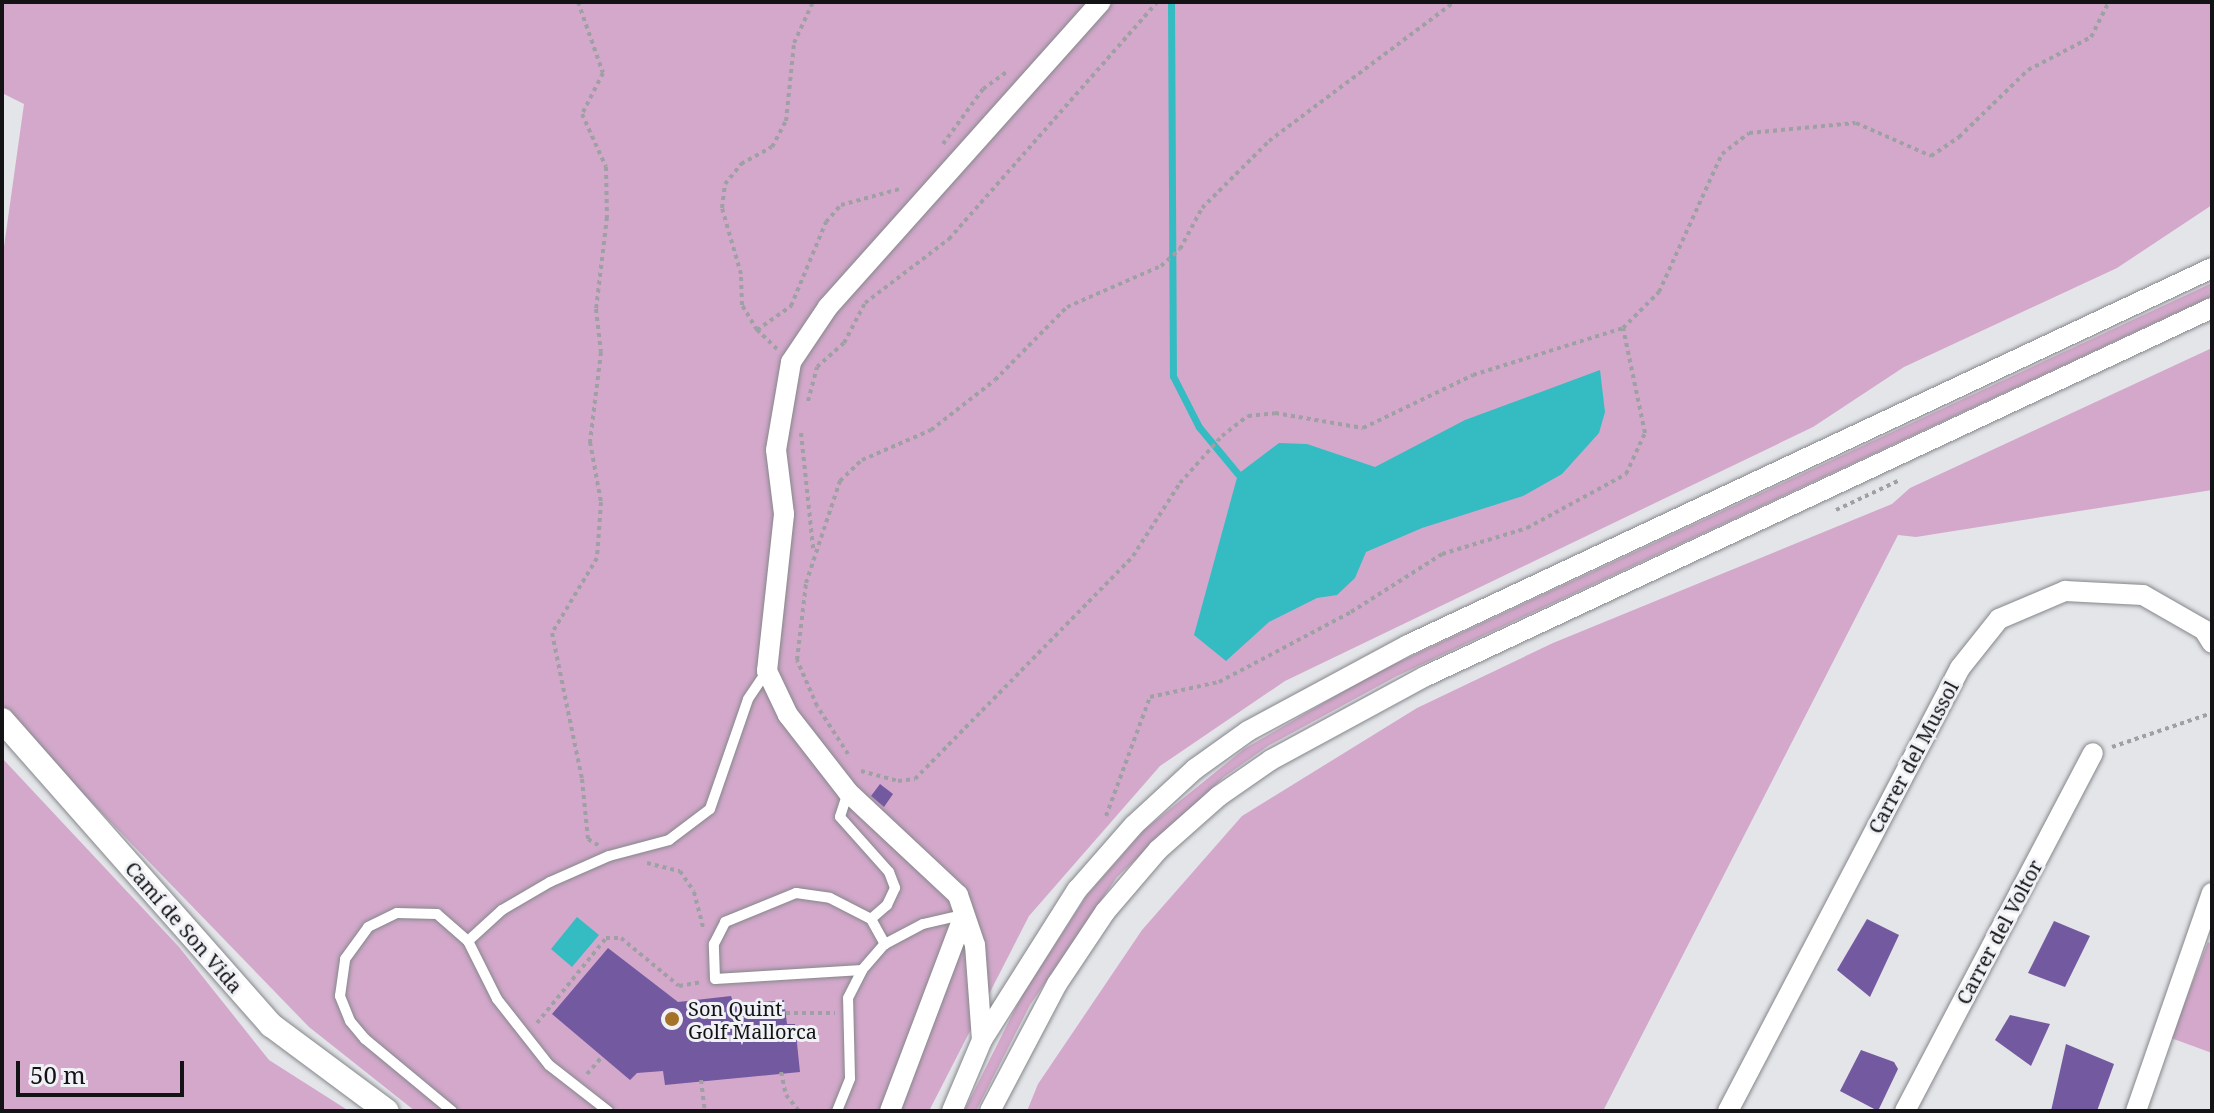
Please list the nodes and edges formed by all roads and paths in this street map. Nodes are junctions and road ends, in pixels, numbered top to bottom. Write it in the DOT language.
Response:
graph roads {
  1 [pos="578,2"];
  2 [pos="813,2"];
  3 [pos="1101,2"];
  4 [pos="1157,2"];
  5 [pos="1454,2"];
  6 [pos="2109,2"];
  7 [pos="1019,64"];
  8 [pos="937,157"];
  9 [pos="909,184"];
  10 [pos="2212,268"];
  11 [pos="2212,308"];
  12 [pos="1623,328"];
  13 [pos="757,330"];
  14 [pos="791,362"];
  15 [pos="805,412"];
  16 [pos="801,427"];
  17 [pos="1907,477"];
  18 [pos="1821,516"];
  19 [pos="813,551"];
  20 [pos="2212,643"];
  21 [pos="767,671"];
  22 [pos="2212,713"];
  23 [pos="2,720"];
  24 [pos="2093,753"];
  25 [pos="861,771"];
  26 [pos="848,792"];
  27 [pos="1106,816"];
  28 [pos="615,854"];
  29 [pos="2212,893"];
  30 [pos="964,915"];
  31 [pos="871,919"];
  32 [pos="468,941"];
  33 [pos="714,944"];
  34 [pos="885,944"];
  35 [pos="862,970"];
  36 [pos="715,979"];
  37 [pos="786,1013"];
  38 [pos="846,1015"];
  39 [pos="528,1039"];
  40 [pos="982,1040"];
  41 [pos="601,1058"];
  42 [pos="781,1072"];
  43 [pos="701,1080"];
  44 [pos="577,1087"];
  45 [pos="387,1111"];
  46 [pos="452,1111"];
  47 [pos="608,1111"];
  48 [pos="705,1111"];
  49 [pos="799,1111"];
  50 [pos="837,1111"];
  51 [pos="890,1111"];
  52 [pos="952,1111"];
  53 [pos="990,1111"];
  54 [pos="1728,1111"];
  55 [pos="1905,1111"];
  56 [pos="2136,1111"];
  1 -- 28 [label="path"];
  2 -- 13 [label="path"];
  3 -- 14 [label="street"];
  4 -- 15 [label="path"];
  5 -- 19 [label="path"];
  6 -- 12 [label="path"];
  7 -- 8 [label="path"];
  9 -- 13 [label="path"];
  10 -- 40 [label="street"];
  11 -- 53 [label="street"];
  12 -- 25 [label="path"];
  12 -- 27 [label="path"];
  13 -- 14 [label="path"];
  14 -- 21 [label="street"];
  16 -- 19 [label="path"];
  17 -- 18 [label="path"];
  19 -- 25 [label="path"];
  20 -- 54 [label="street, Carrer del Mussol"];
  21 -- 26 [label="street"];
  21 -- 28 [label="lane"];
  22 -- 24 [label="path"];
  23 -- 45 [label="street, Camí de Son Vida"];
  24 -- 55 [label="street, Carrer del Voltor"];
  25 -- 26 [label="path"];
  26 -- 30 [label="street"];
  26 -- 31 [label="lane"];
  28 -- 32 [label="lane"];
  28 -- 33 [label="path"];
  29 -- 56 [label="street"];
  30 -- 34 [label="lane"];
  30 -- 40 [label="street"];
  30 -- 51 [label="street"];
  31 -- 33 [label="lane"];
  31 -- 34 [label="lane"];
  32 -- 39 [label="lane"];
  32 -- 46 [label="lane"];
  33 -- 36 [label="lane"];
  34 -- 35 [label="lane"];
  35 -- 36 [label="lane"];
  35 -- 38 [label="lane"];
  36 -- 39 [label="path"];
  37 -- 38 [label="path"];
  38 -- 50 [label="lane"];
  39 -- 44 [label="lane"];
  40 -- 52 [label="street"];
  41 -- 44 [label="path"];
  42 -- 49 [label="path"];
  43 -- 48 [label="path"];
  44 -- 47 [label="lane"];
}
